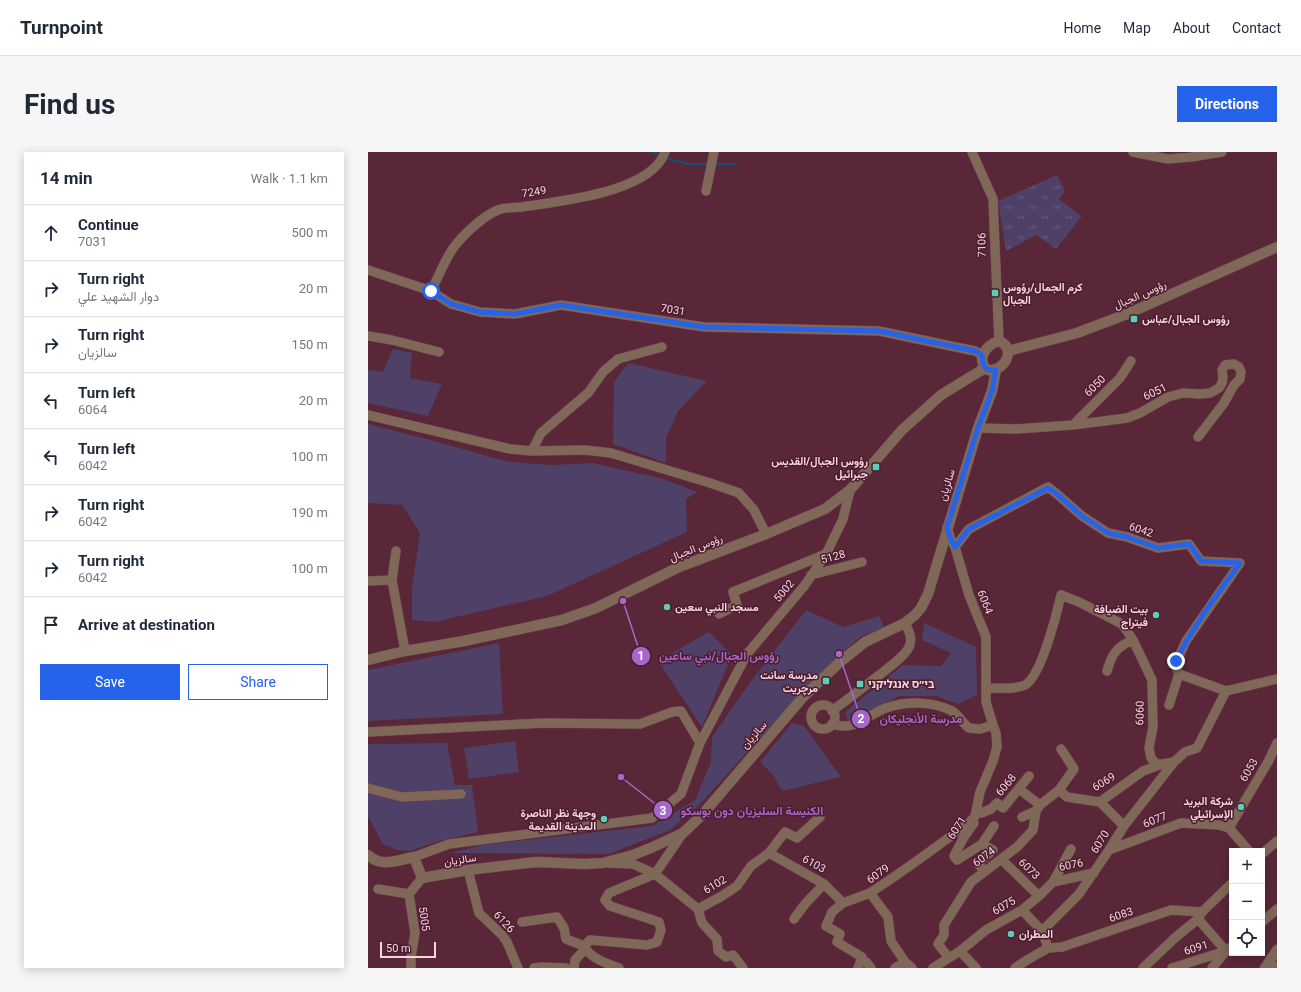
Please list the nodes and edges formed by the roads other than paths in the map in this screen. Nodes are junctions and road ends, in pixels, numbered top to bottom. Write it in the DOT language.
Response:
graph roads {
  1 [pos="665,152"];
  2 [pos="714,152"];
  3 [pos="972,152"];
  4 [pos="1132,152"];
  5 [pos="1222,152"];
  6 [pos="706,191"];
  7 [pos="1277,247"];
  8 [pos="368,270"];
  9 [pos="431,291"];
  10 [pos="368,336"];
  11 [pos="999,341"];
  12 [pos="662,347"];
  13 [pos="1008,351"];
  14 [pos="439,352"];
  15 [pos="982,355"];
  16 [pos="1132,361"];
  17 [pos="985,368"];
  18 [pos="996,370"];
  19 [pos="368,415"];
  20 [pos="1073,425"];
  21 [pos="978,428"];
  22 [pos="1198,437"];
  23 [pos="532,451"];
  24 [pos="850,490"];
  25 [pos="947,527"];
  26 [pos="766,534"];
  27 [pos="955,547"];
  28 [pos="396,551"];
  29 [pos="826,554"];
  30 [pos="862,562"];
  31 [pos="811,576"];
  32 [pos="392,580"];
  33 [pos="368,581"];
  34 [pos="719,614"];
  35 [pos="905,623"];
  36 [pos="1133,640"];
  37 [pos="404,651"];
  38 [pos="368,660"];
  39 [pos="1107,671"];
  40 [pos="1179,674"];
  41 [pos="1277,680"];
  42 [pos="986,688"];
  43 [pos="1226,691"];
  44 [pos="1170,705"];
  45 [pos="832,710"];
  46 [pos="832,724"];
  47 [pos="993,725"];
  48 [pos="368,732"];
  49 [pos="700,743"];
  50 [pos="1277,743"];
  51 [pos="1061,749"];
  52 [pos="1174,762"];
  53 [pos="1268,762"];
  54 [pos="1162,764"];
  55 [pos="1277,766"];
  56 [pos="1029,776"];
  57 [pos="368,788"];
  58 [pos="1019,789"];
  59 [pos="1059,790"];
  60 [pos="461,794"];
  61 [pos="1100,802"];
  62 [pos="1038,808"];
  63 [pos="979,812"];
  64 [pos="820,817"];
  65 [pos="1022,817"];
  66 [pos="994,826"];
  67 [pos="1124,826"];
  68 [pos="1229,828"];
  69 [pos="683,833"];
  70 [pos="1277,841"];
  71 [pos="982,844"];
  72 [pos="1247,848"];
  73 [pos="1071,849"];
  74 [pos="1109,850"];
  75 [pos="1265,851"];
  76 [pos="769,853"];
  77 [pos="368,855"];
  78 [pos="414,857"];
  79 [pos="1001,859"];
  80 [pos="603,863"];
  81 [pos="468,870"];
  82 [pos="984,872"];
  83 [pos="1094,873"];
  84 [pos="655,874"];
  85 [pos="422,878"];
  86 [pos="1053,882"];
  87 [pos="824,884"];
  88 [pos="1230,884"];
  89 [pos="378,889"];
  90 [pos="870,893"];
  91 [pos="408,894"];
  92 [pos="1039,896"];
  93 [pos="844,903"];
  94 [pos="698,908"];
  95 [pos="1277,909"];
  96 [pos="1022,910"];
  97 [pos="1200,915"];
  98 [pos="794,919"];
  99 [pos="1264,920"];
  100 [pos="522,922"];
  101 [pos="1042,931"];
  102 [pos="585,947"];
  103 [pos="1048,948"];
  104 [pos="1229,949"];
  105 [pos="1277,950"];
  106 [pos="960,951"];
  107 [pos="949,958"];
  108 [pos="909,965"];
  109 [pos="411,968"];
  110 [pos="518,968"];
  111 [pos="534,968"];
  112 [pos="566,968"];
  113 [pos="574,968"];
  114 [pos="619,968"];
  115 [pos="743,968"];
  116 [pos="858,968"];
  117 [pos="896,968"];
  118 [pos="933,968"];
  119 [pos="976,968"];
  120 [pos="1015,968"];
  121 [pos="1143,968"];
  122 [pos="1172,968"];
  123 [pos="1212,968"];
  124 [pos="1265,968"];
  1 -- 9 [label="street, 7249"];
  2 -- 6 [label="street"];
  3 -- 11 [label="street, 7106"];
  4 -- 5 [label="street"];
  7 -- 13 [label="street, رؤوس الجبال"];
  8 -- 9 [label="street, 7031"];
  9 -- 15 [label="street, 7031"];
  10 -- 14 [label="street"];
  11 -- 13 [label="street"];
  11 -- 15 [label="street"];
  12 -- 23 [label="street"];
  13 -- 18 [label="street"];
  15 -- 17 [label="street"];
  16 -- 20 [label="street, 6050"];
  17 -- 18 [label="street"];
  17 -- 24 [label="street, رؤوس الجبال"];
  18 -- 21 [label="street, سالزيان"];
  19 -- 23 [label="street"];
  20 -- 21 [label="street, 6051"];
  20 -- 22 [label="street, 6051"];
  21 -- 25 [label="street, سالزيان"];
  23 -- 26 [label="street"];
  24 -- 26 [label="street, رؤوس الجبال"];
  24 -- 29 [label="street, 5002"];
  25 -- 27 [label="street, 6064"];
  25 -- 35 [label="street, سالزيان"];
  26 -- 37 [label="street, رؤوس الجبال"];
  27 -- 40 [label="street, 6042"];
  27 -- 42 [label="street, 6064"];
  28 -- 32 [label="street"];
  29 -- 31 [label="street, 5002"];
  29 -- 34 [label="street"];
  30 -- 31 [label="street, 5128"];
  31 -- 49 [label="street, 5002"];
  32 -- 33 [label="street"];
  32 -- 37 [label="street"];
  35 -- 45 [label="street"];
  35 -- 69 [label="street, سالزيان"];
  36 -- 39 [label="street"];
  36 -- 42 [label="street, 6060"];
  36 -- 54 [label="street, 6060"];
  37 -- 38 [label="street, رؤوس الجبال"];
  40 -- 43 [label="street"];
  40 -- 44 [label="street"];
  41 -- 43 [label="street"];
  42 -- 47 [label="street, 6064"];
  43 -- 52 [label="street"];
  45 -- 46 [label="street"];
  45 -- 46 [label="street"];
  46 -- 47 [label="street"];
  47 -- 63 [label="street, 6064"];
  48 -- 49 [label="street"];
  49 -- 78 [label="street, 5002"];
  50 -- 53 [label="street, 6053"];
  51 -- 59 [label="street"];
  52 -- 54 [label="street"];
  52 -- 67 [label="street, 6070"];
  53 -- 55 [label="street"];
  53 -- 68 [label="street, 6053"];
  54 -- 61 [label="street, 6069"];
  56 -- 58 [label="street, 6068"];
  57 -- 60 [label="street"];
  58 -- 62 [label="street"];
  58 -- 63 [label="street, 6068"];
  59 -- 61 [label="street, 6069"];
  59 -- 62 [label="street"];
  61 -- 67 [label="street"];
  62 -- 65 [label="street"];
  62 -- 79 [label="street, 6074"];
  63 -- 71 [label="street, 6071"];
  63 -- 90 [label="street, 6079"];
  64 -- 76 [label="street, 6102"];
  66 -- 71 [label="street"];
  67 -- 74 [label="street, 6070"];
  68 -- 72 [label="street"];
  68 -- 74 [label="street, 6077"];
  69 -- 80 [label="street, سالزيان"];
  69 -- 84 [label="street"];
  70 -- 75 [label="street"];
  71 -- 82 [label="street"];
  73 -- 86 [label="street, 6075"];
  74 -- 83 [label="street, 6070"];
  76 -- 87 [label="street, 6103"];
  76 -- 94 [label="street, 6102"];
  77 -- 78 [label="street"];
  78 -- 85 [label="street"];
  79 -- 82 [label="street, 6074"];
  79 -- 92 [label="street, 6073"];
  80 -- 81 [label="street, سالزيان"];
  80 -- 84 [label="street, 6102"];
  81 -- 85 [label="street, سالزيان"];
  81 -- 110 [label="street, 6126"];
  82 -- 107 [label="street, 6074"];
  83 -- 86 [label="street, 6076"];
  83 -- 101 [label="street, 6070"];
  84 -- 94 [label="street, 6102"];
  84 -- 102 [label="street"];
  85 -- 91 [label="street, 5005"];
  86 -- 92 [label="street, 6075"];
  87 -- 93 [label="street, 6103"];
  87 -- 98 [label="street"];
  88 -- 97 [label="street"];
  89 -- 91 [label="street"];
  90 -- 93 [label="street"];
  90 -- 108 [label="street, 6079"];
  91 -- 109 [label="street, 5005"];
  92 -- 96 [label="street, 6075"];
  93 -- 116 [label="street"];
  94 -- 115 [label="street"];
  95 -- 99 [label="street"];
  96 -- 101 [label="street"];
  96 -- 106 [label="street, 6075"];
  97 -- 103 [label="street, 6083"];
  97 -- 104 [label="street"];
  97 -- 121 [label="street"];
  100 -- 102 [label="street"];
  101 -- 103 [label="street"];
  102 -- 113 [label="street"];
  102 -- 114 [label="street"];
  103 -- 120 [label="street, 6083"];
  104 -- 122 [label="street, 6091"];
  104 -- 123 [label="street"];
  105 -- 124 [label="street"];
  106 -- 107 [label="street, 6075"];
  106 -- 119 [label="street"];
  107 -- 118 [label="street, 6075"];
  108 -- 117 [label="street"];
  111 -- 112 [label="street"];
}
